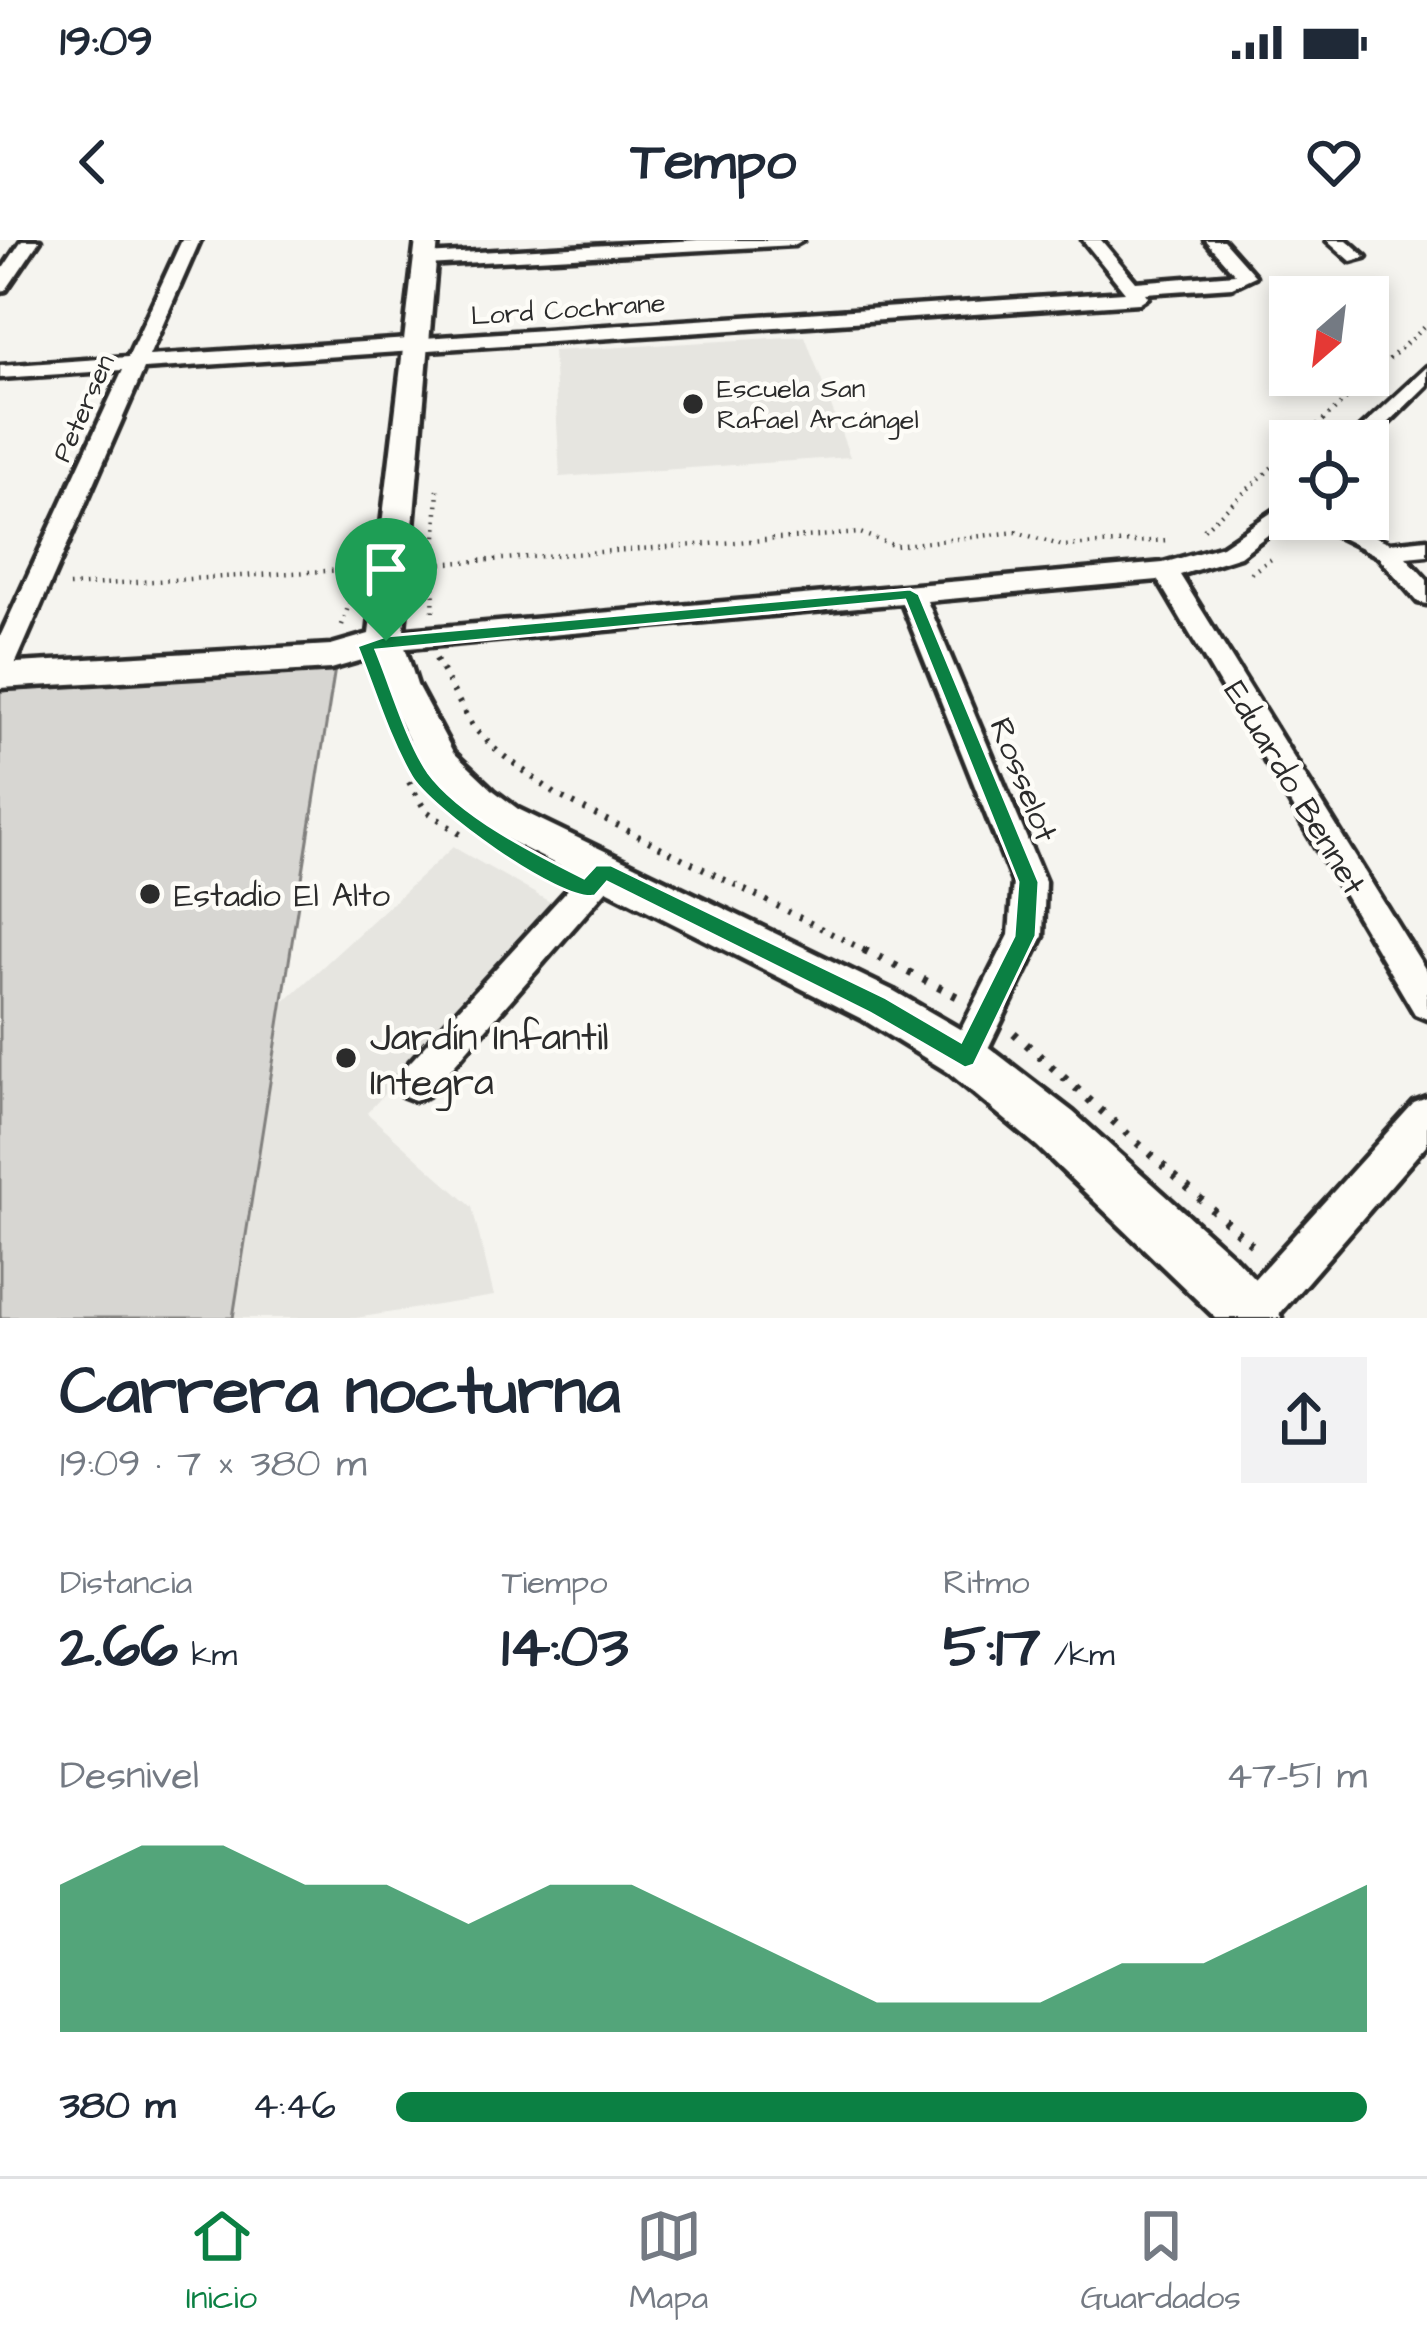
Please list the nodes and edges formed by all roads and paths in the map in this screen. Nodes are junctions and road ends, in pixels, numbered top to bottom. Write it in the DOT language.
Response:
graph roads {
  1 [pos="31,240"];
  2 [pos="190,240"];
  3 [pos="794,240"];
  4 [pos="1092,240"];
  5 [pos="1214,240"];
  6 [pos="1336,240"];
  7 [pos="426,250"];
  8 [pos="1357,257"];
  9 [pos="0,286"];
  10 [pos="1136,292"];
  11 [pos="1427,324"];
  12 [pos="416,346"];
  13 [pos="136,364"];
  14 [pos="0,372"];
  15 [pos="1427,373"];
  16 [pos="1324,420"];
  17 [pos="1379,420"];
  18 [pos="1269,471"];
  19 [pos="439,476"];
  20 [pos="1269,527"];
  21 [pos="1192,535"];
  22 [pos="1181,538"];
  23 [pos="1362,540"];
  24 [pos="1427,548"];
  25 [pos="1387,551"];
  26 [pos="368,561"];
  27 [pos="435,564"];
  28 [pos="1165,571"];
  29 [pos="910,594"];
  30 [pos="1427,596"];
  31 [pos="394,642"];
  32 [pos="0,667"];
  33 [pos="0,676"];
  34 [pos="604,871"];
  35 [pos="1427,1004"];
  36 [pos="987,1015"];
  37 [pos="965,1058"];
  38 [pos="415,1083"];
  39 [pos="1427,1116"];
  40 [pos="1283,1278"];
  41 [pos="1252,1316"];
  1 -- 9 [label="street"];
  2 -- 13 [label="street, Petersen"];
  3 -- 7 [label="street"];
  4 -- 10 [label="street"];
  5 -- 10 [label="street, Lord Cochrane"];
  6 -- 8 [label="street"];
  7 -- 12 [label="street"];
  10 -- 12 [label="street, Lord Cochrane"];
  11 -- 16 [label="path"];
  12 -- 13 [label="street, Lord Cochrane"];
  12 -- 31 [label="street"];
  13 -- 14 [label="street, Lord Cochrane"];
  13 -- 32 [label="street, Petersen"];
  15 -- 17 [label="street"];
  18 -- 21 [label="path"];
  19 -- 27 [label="path"];
  20 -- 28 [label="street"];
  22 -- 27 [label="path"];
  23 -- 25 [label="street"];
  24 -- 25 [label="street"];
  25 -- 30 [label="street"];
  26 -- 31 [label="path"];
  27 -- 31 [label="path"];
  28 -- 29 [label="street"];
  28 -- 35 [label="street, Eduardo Bennet"];
  29 -- 31 [label="street"];
  29 -- 36 [label="street, Rosselot"];
  31 -- 33 [label="street"];
  31 -- 34 [label="street"];
  31 -- 36 [label="path"];
  34 -- 37 [label="street"];
  34 -- 38 [label="street"];
  36 -- 37 [label="street, Rosselot"];
  36 -- 40 [label="path"];
  37 -- 41 [label="street"];
  39 -- 40 [label="street"];
  40 -- 41 [label="street"];
}
